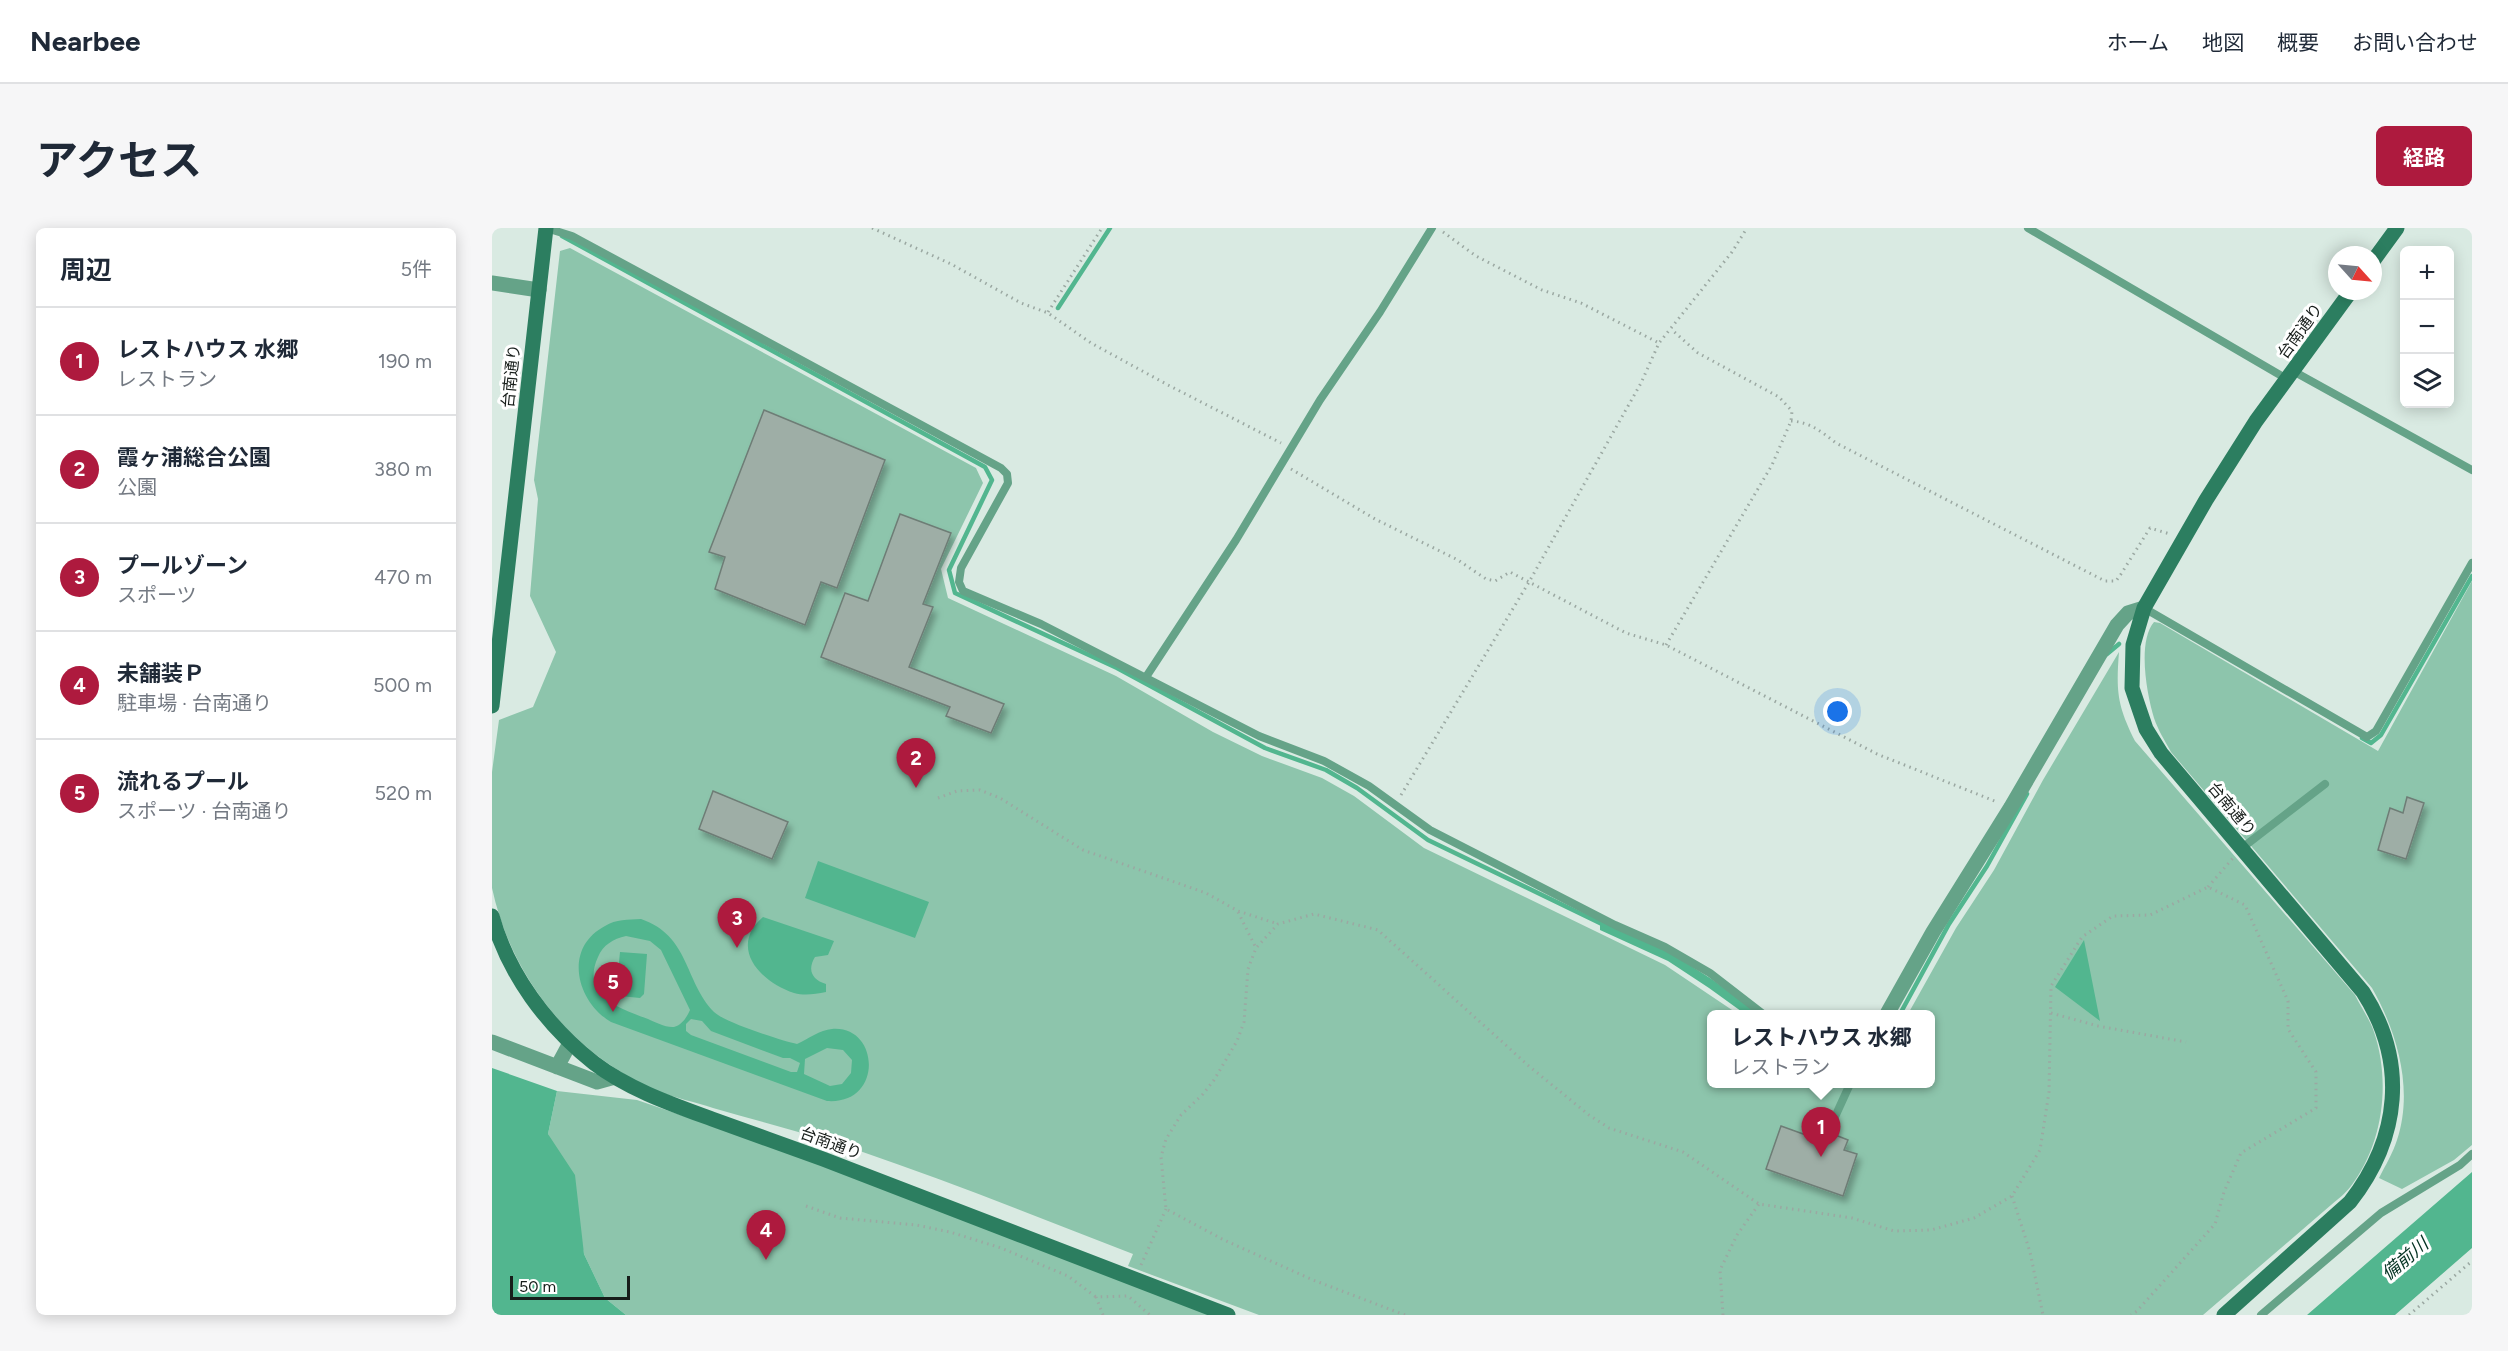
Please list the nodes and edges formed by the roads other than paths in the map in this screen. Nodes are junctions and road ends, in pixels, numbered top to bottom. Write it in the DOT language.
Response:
graph roads {
  1 [pos="546,228"];
  2 [pos="1434,228"];
  3 [pos="2028,228"];
  4 [pos="2397,228"];
  5 [pos="2382,249"];
  6 [pos="492,283"];
  7 [pos="539,290"];
  8 [pos="2344,300"];
  9 [pos="2290,375"];
  10 [pos="2472,470"];
  11 [pos="2472,563"];
  12 [pos="2144,608"];
  13 [pos="1146,677"];
  14 [pos="492,706"];
  15 [pos="2325,784"];
  16 [pos="2242,848"];
  17 [pos="492,916"];
  18 [pos="1758,1010"];
  19 [pos="1889,1010"];
  20 [pos="492,1042"];
  21 [pos="570,1043"];
  22 [pos="557,1067"];
  23 [pos="615,1077"];
  24 [pos="1848,1088"];
  25 [pos="1834,1119"];
  26 [pos="2472,1155"];
  27 [pos="1228,1315"];
  28 [pos="2224,1315"];
  29 [pos="2261,1315"];
  1 -- 7 [label="street, 台南通り"];
  1 -- 13 [label="lane"];
  2 -- 13 [label="lane"];
  3 -- 9 [label="lane"];
  4 -- 5 [label="street"];
  6 -- 7 [label="street"];
  7 -- 14 [label="street, 台南通り"];
  8 -- 9 [label="street, 台南通り"];
  9 -- 10 [label="lane"];
  9 -- 12 [label="street, 台南通り"];
  11 -- 12 [label="lane"];
  12 -- 16 [label="street, 台南通り"];
  12 -- 19 [label="street"];
  13 -- 18 [label="lane"];
  15 -- 16 [label="lane"];
  16 -- 28 [label="street, 台南通り"];
  17 -- 21 [label="street, 台南通り"];
  20 -- 22 [label="street"];
  21 -- 22 [label="street"];
  21 -- 23 [label="street, 台南通り"];
  22 -- 23 [label="street"];
  23 -- 27 [label="street, 台南通り"];
  24 -- 25 [label="lane"];
  26 -- 29 [label="lane"];
}
